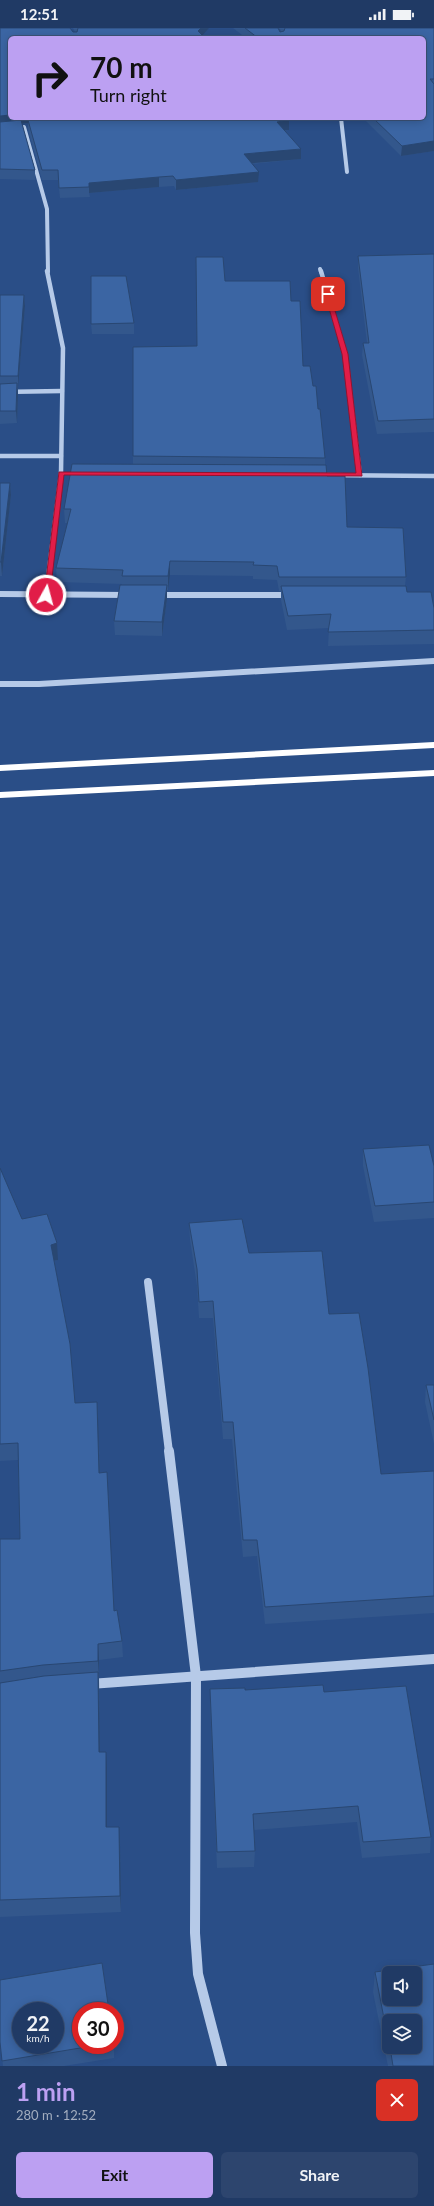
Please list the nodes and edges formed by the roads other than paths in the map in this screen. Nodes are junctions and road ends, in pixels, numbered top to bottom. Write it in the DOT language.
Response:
graph roads {
  1 [pos="341,120"];
  2 [pos="32,126"];
  3 [pos="24,127"];
  4 [pos="16,128"];
  5 [pos="347,172"];
  6 [pos="320,269"];
  7 [pos="62,391"];
  8 [pos="0,392"];
  9 [pos="0,456"];
  10 [pos="61,456"];
  11 [pos="61,473"];
  12 [pos="69,473"];
  13 [pos="313,475"];
  14 [pos="360,475"];
  15 [pos="434,476"];
  16 [pos="0,594"];
  17 [pos="46,595"];
  18 [pos="133,595"];
  19 [pos="149,595"];
  20 [pos="299,595"];
  21 [pos="434,660"];
  22 [pos="0,684"];
  23 [pos="434,746"];
  24 [pos="0,768"];
  25 [pos="434,773"];
  26 [pos="0,795"];
  27 [pos="148,1282"];
  28 [pos="434,1659"];
  29 [pos="196,1676"];
  30 [pos="77,1685"];
  31 [pos="222,2066"];
  1 -- 5 [label="street"];
  2 -- 3 [label="street"];
  3 -- 4 [label="street"];
  3 -- 7 [label="street"];
  6 -- 14 [label="street"];
  7 -- 8 [label="street"];
  7 -- 10 [label="street"];
  9 -- 10 [label="street"];
  10 -- 11 [label="street"];
  11 -- 12 [label="street"];
  11 -- 17 [label="street"];
  13 -- 14 [label="street"];
  14 -- 15 [label="street"];
  16 -- 17 [label="street"];
  17 -- 18 [label="street"];
  19 -- 20 [label="street"];
  21 -- 22 [label="street"];
  23 -- 24 [label="highway"];
  25 -- 26 [label="highway"];
  27 -- 29 [label="street"];
  28 -- 29 [label="street"];
  29 -- 30 [label="street"];
  29 -- 31 [label="street"];
}
